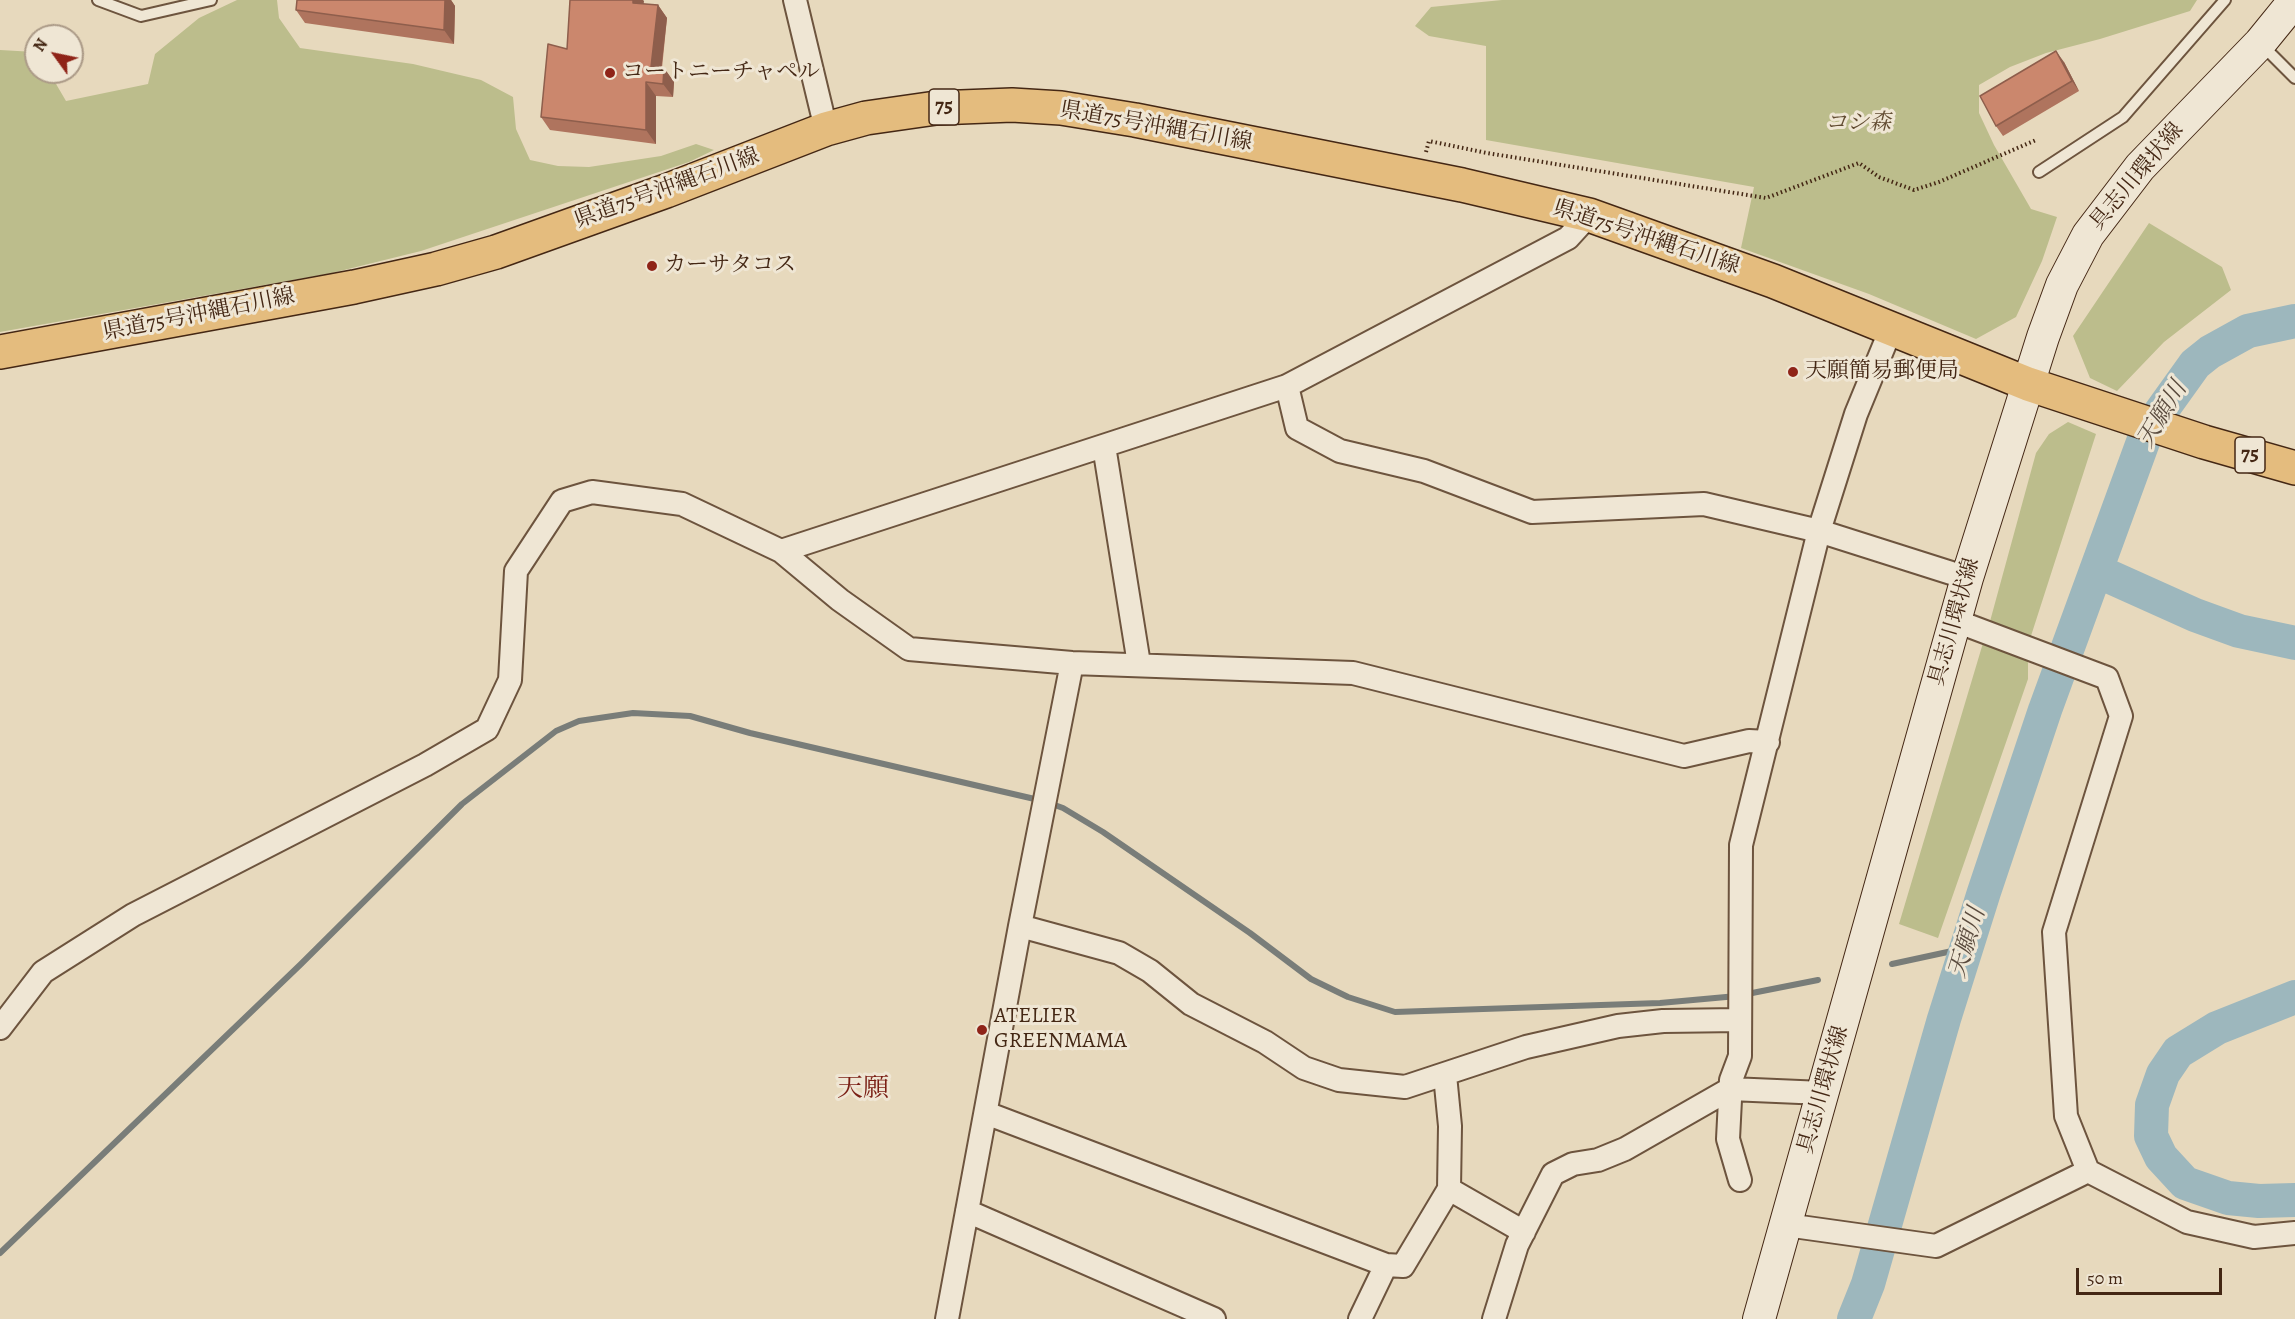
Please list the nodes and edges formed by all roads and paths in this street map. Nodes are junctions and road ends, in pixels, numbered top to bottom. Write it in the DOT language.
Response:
graph roads {
  1 [pos="98,0"];
  2 [pos="211,0"];
  3 [pos="795,0"];
  4 [pos="2225,0"];
  5 [pos="2295,0"];
  6 [pos="2260,43"];
  7 [pos="2295,78"];
  8 [pos="826,129"];
  9 [pos="2036,140"];
  10 [pos="2039,172"];
  11 [pos="1418,176"];
  12 [pos="1589,215"];
  13 [pos="1892,329"];
  14 [pos="0,352"];
  15 [pos="2028,384"];
  16 [pos="1287,386"];
  17 [pos="1104,446"];
  18 [pos="2295,468"];
  19 [pos="1819,531"];
  20 [pos="781,551"];
  21 [pos="1967,578"];
  22 [pos="1956,621"];
  23 [pos="1072,663"];
  24 [pos="1139,664"];
  25 [pos="1768,742"];
  26 [pos="1020,926"];
  27 [pos="1740,1020"];
  28 [pos="0,1028"];
  29 [pos="1445,1075"];
  30 [pos="1730,1089"];
  31 [pos="1823,1093"];
  32 [pos="986,1113"];
  33 [pos="2088,1172"];
  34 [pos="1740,1180"];
  35 [pos="1449,1189"];
  36 [pos="967,1211"];
  37 [pos="1786,1225"];
  38 [pos="1524,1232"];
  39 [pos="2295,1233"];
  40 [pos="1386,1265"];
  41 [pos="946,1319"];
  42 [pos="1214,1319"];
  43 [pos="1359,1319"];
  44 [pos="1494,1319"];
  45 [pos="1759,1319"];
  1 -- 2 [label="lane"];
  3 -- 8 [label="street"];
  4 -- 10 [label="lane"];
  5 -- 6 [label="main road, 具志川環状線"];
  6 -- 7 [label="lane"];
  6 -- 15 [label="main road, 具志川環状線"];
  8 -- 11 [label="main road, 県道75号沖縄石川線 / 75"];
  8 -- 14 [label="main road, 県道75号沖縄石川線 / 75"];
  9 -- 11 [label="path"];
  11 -- 12 [label="main road, 県道75号沖縄石川線 / 75"];
  12 -- 13 [label="main road, 県道75号沖縄石川線 / 75"];
  12 -- 16 [label="street"];
  13 -- 15 [label="main road, 県道75号沖縄石川線 / 75"];
  13 -- 19 [label="street"];
  15 -- 18 [label="main road, 県道75号沖縄石川線 / 75"];
  15 -- 21 [label="main road, 具志川環状線"];
  16 -- 17 [label="street"];
  16 -- 19 [label="street"];
  17 -- 20 [label="street"];
  17 -- 24 [label="street"];
  19 -- 21 [label="street"];
  19 -- 25 [label="street"];
  20 -- 23 [label="street"];
  20 -- 28 [label="street"];
  21 -- 22 [label="main road, 具志川環状線"];
  22 -- 31 [label="main road, 具志川環状線"];
  22 -- 33 [label="street"];
  23 -- 24 [label="street"];
  23 -- 26 [label="street"];
  24 -- 25 [label="street"];
  25 -- 27 [label="street"];
  26 -- 29 [label="street"];
  26 -- 32 [label="street"];
  27 -- 29 [label="street"];
  27 -- 30 [label="street"];
  29 -- 35 [label="street"];
  30 -- 31 [label="street"];
  30 -- 34 [label="street"];
  30 -- 38 [label="street"];
  31 -- 37 [label="main road, 具志川環状線"];
  32 -- 36 [label="street"];
  32 -- 40 [label="street"];
  33 -- 37 [label="street"];
  33 -- 39 [label="street"];
  35 -- 38 [label="street"];
  35 -- 40 [label="street"];
  36 -- 41 [label="street"];
  36 -- 42 [label="street"];
  37 -- 45 [label="main road, 具志川環状線"];
  38 -- 44 [label="street"];
  40 -- 43 [label="street"];
}
